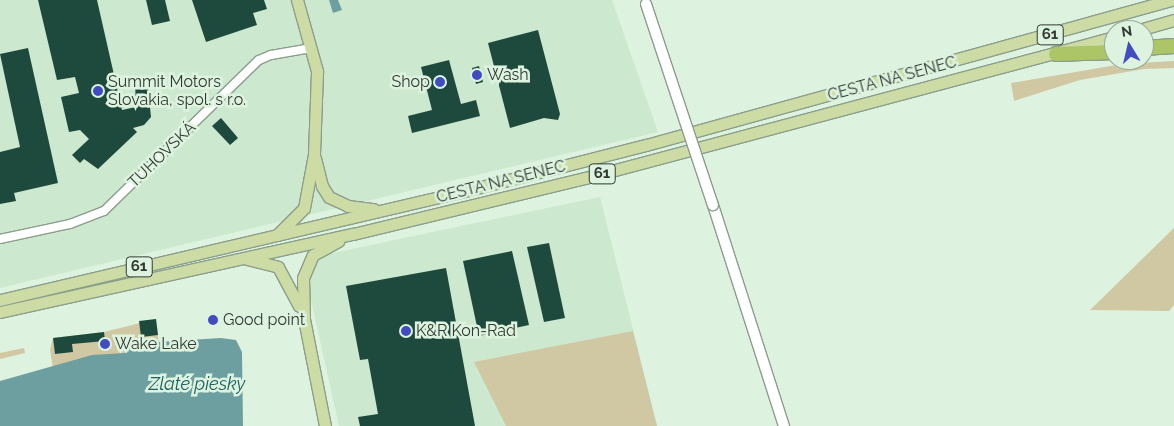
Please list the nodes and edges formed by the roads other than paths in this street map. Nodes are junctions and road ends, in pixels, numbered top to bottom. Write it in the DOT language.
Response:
graph roads {
  1 [pos="297,0"];
  2 [pos="1171,0"];
  3 [pos="645,2"];
  4 [pos="1174,20"];
  5 [pos="1154,26"];
  6 [pos="1104,40"];
  7 [pos="1174,46"];
  8 [pos="1154,47"];
  9 [pos="311,48"];
  10 [pos="1104,52"];
  11 [pos="1056,54"];
  12 [pos="314,154"];
  13 [pos="390,209"];
  14 [pos="353,234"];
  15 [pos="276,236"];
  16 [pos="0,239"];
  17 [pos="241,258"];
  18 [pos="0,300"];
  19 [pos="0,312"];
  20 [pos="304,319"];
  21 [pos="326,426"];
  22 [pos="784,426"];
  1 -- 9 [label="main road, 61"];
  2 -- 13 [label="main road, CESTA NA SENEC / 61"];
  3 -- 22 [label="main road, bridge"];
  4 -- 5 [label="main road"];
  6 -- 11 [label="main road, CESTA NA SENEC / 61"];
  7 -- 8 [label="highway"];
  9 -- 12 [label="main road, 61"];
  9 -- 16 [label="street, TUHOVSKÁ"];
  10 -- 11 [label="highway"];
  11 -- 14 [label="main road, CESTA NA SENEC / 61"];
  12 -- 13 [label="main road, 61"];
  12 -- 15 [label="main road, 61"];
  13 -- 15 [label="main road, CESTA NA SENEC / 61"];
  14 -- 17 [label="main road, CESTA NA SENEC / 61"];
  14 -- 20 [label="main road, 61"];
  15 -- 18 [label="main road, CESTA NA SENEC / 61"];
  17 -- 19 [label="main road, CESTA NA SENEC / 61"];
  17 -- 20 [label="main road, 61"];
  20 -- 21 [label="main road, 61"];
}
